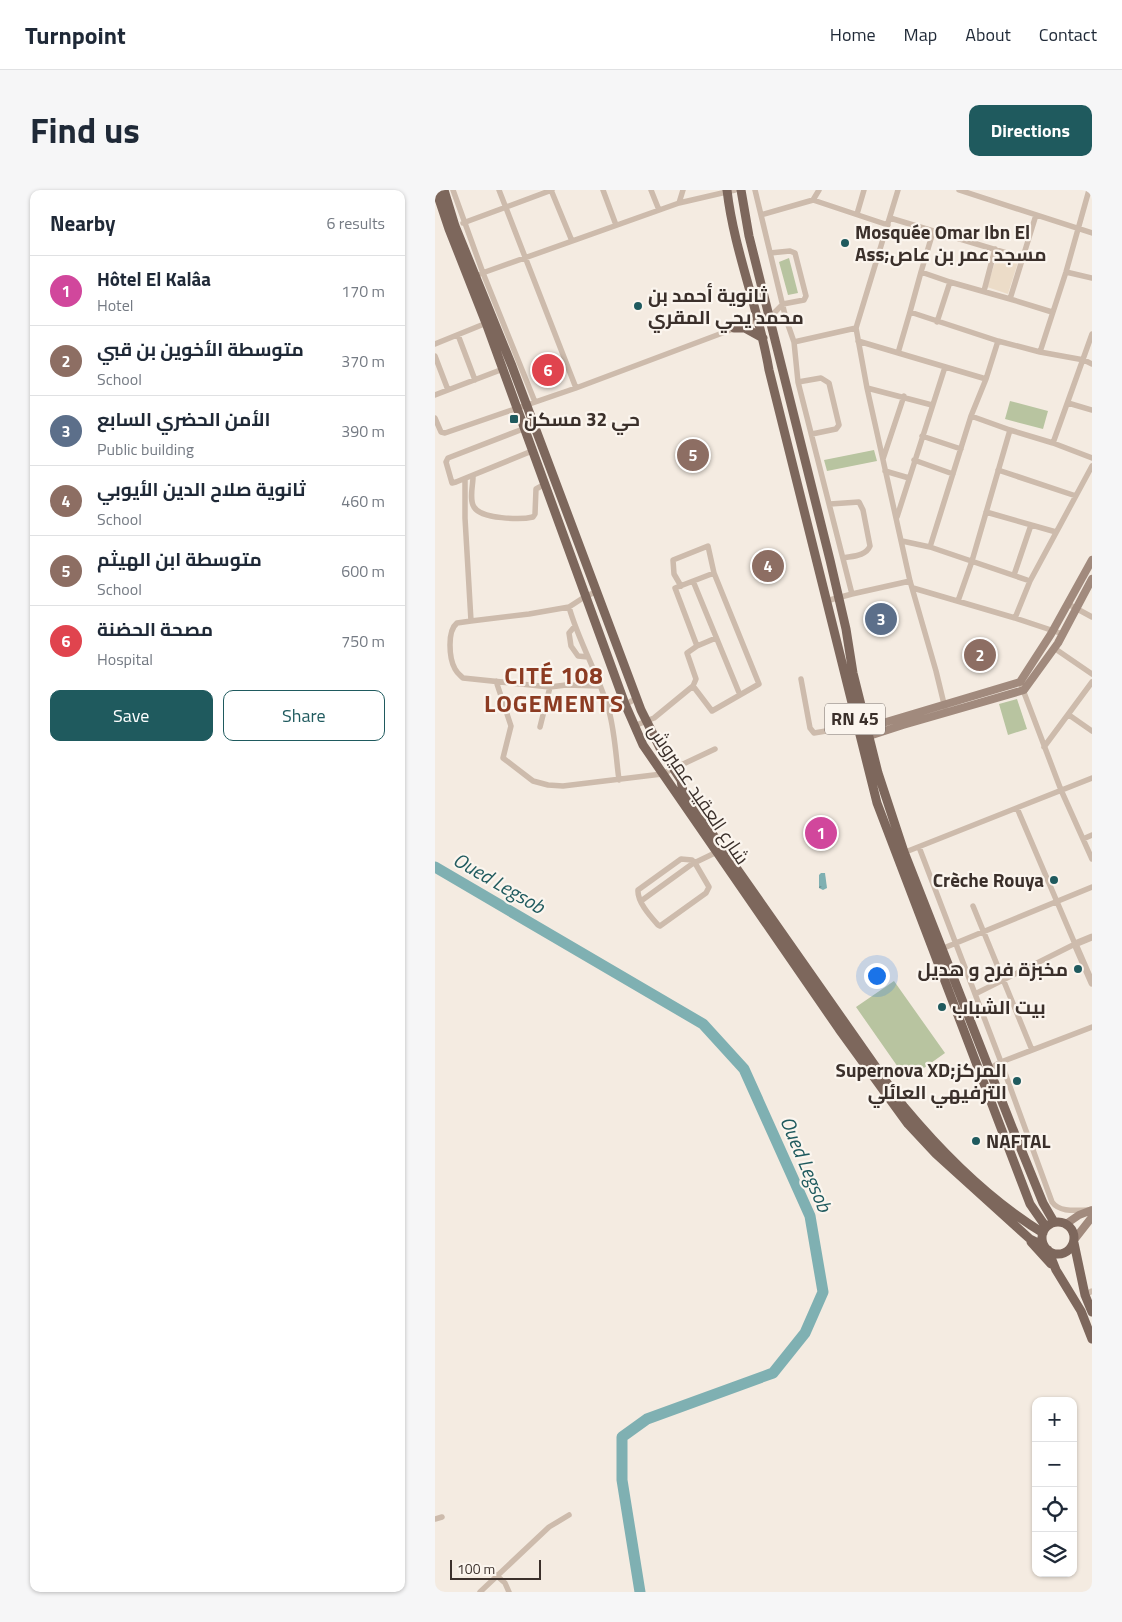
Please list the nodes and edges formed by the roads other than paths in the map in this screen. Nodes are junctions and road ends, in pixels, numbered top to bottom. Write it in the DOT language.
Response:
graph roads {
  1 [pos="436,190"];
  2 [pos="444,190"];
  3 [pos="453,190"];
  4 [pos="499,190"];
  5 [pos="551,190"];
  6 [pos="603,190"];
  7 [pos="651,190"];
  8 [pos="683,190"];
  9 [pos="741,190"];
  10 [pos="755,190"];
  11 [pos="819,190"];
  12 [pos="864,190"];
  13 [pos="898,190"];
  14 [pos="959,190"];
  15 [pos="1089,190"];
  16 [pos="729,191"];
  17 [pos="813,200"];
  18 [pos="679,203"];
  19 [pos="507,208"];
  20 [pos="659,210"];
  21 [pos="857,214"];
  22 [pos="761,215"];
  23 [pos="1036,216"];
  24 [pos="890,218"];
  25 [pos="465,223"];
  26 [pos="616,225"];
  27 [pos="888,225"];
  28 [pos="452,228"];
  29 [pos="1078,229"];
  30 [pos="933,232"];
  31 [pos="1092,233"];
  32 [pos="572,241"];
  33 [pos="995,249"];
  34 [pos="770,253"];
  35 [pos="525,257"];
  36 [pos="1023,258"];
  37 [pos="921,272"];
  38 [pos="1066,272"];
  39 [pos="476,276"];
  40 [pos="1092,278"];
  41 [pos="950,282"];
  42 [pos="984,291"];
  43 [pos="1010,299"];
  44 [pos="783,304"];
  45 [pos="909,312"];
  46 [pos="1052,312"];
  47 [pos="769,317"];
  48 [pos="786,319"];
  49 [pos="757,320"];
  50 [pos="490,322"];
  51 [pos="937,322"];
  52 [pos="735,328"];
  53 [pos="856,328"];
  54 [pos="1092,334"];
  55 [pos="458,335"];
  56 [pos="763,338"];
  57 [pos="859,341"];
  58 [pos="998,341"];
  59 [pos="794,342"];
  60 [pos="435,344"];
  61 [pos="1040,352"];
  62 [pos="898,353"];
  63 [pos="435,356"];
  64 [pos="1084,360"];
  65 [pos="1092,364"];
  66 [pos="945,366"];
  67 [pos="503,369"];
  68 [pos="986,379"];
  69 [pos="475,380"];
  70 [pos="797,382"];
  71 [pos="576,388"];
  72 [pos="867,388"];
  73 [pos="448,390"];
  74 [pos="435,395"];
  75 [pos="904,396"];
  76 [pos="1068,402"];
  77 [pos="530,404"];
  78 [pos="932,405"];
  79 [pos="516,409"];
  80 [pos="1092,410"];
  81 [pos="971,416"];
  82 [pos="435,418"];
  83 [pos="436,426"];
  84 [pos="523,428"];
  85 [pos="1010,430"];
  86 [pos="812,434"];
  87 [pos="922,436"];
  88 [pos="1053,443"];
  89 [pos="961,449"];
  90 [pos="532,451"];
  91 [pos="1092,458"];
  92 [pos="883,460"];
  93 [pos="914,460"];
  94 [pos="1092,466"];
  95 [pos="998,470"];
  96 [pos="885,471"];
  97 [pos="953,474"];
  98 [pos="473,476"];
  99 [pos="909,478"];
  100 [pos="465,479"];
  101 [pos="545,484"];
  102 [pos="1076,496"];
  103 [pos="830,504"];
  104 [pos="986,512"];
  105 [pos="897,517"];
  106 [pos="1031,525"];
  107 [pos="1056,532"];
  108 [pos="902,541"];
  109 [pos="930,547"];
  110 [pos="843,558"];
  111 [pos="830,560"];
  112 [pos="1092,560"];
  113 [pos="972,561"];
  114 [pos="587,563"];
  115 [pos="818,563"];
  116 [pos="576,567"];
  117 [pos="714,573"];
  118 [pos="1014,574"];
  119 [pos="1092,579"];
  120 [pos="693,581"];
  121 [pos="1030,581"];
  122 [pos="910,582"];
  123 [pos="681,586"];
  124 [pos="913,588"];
  125 [pos="596,592"];
  126 [pos="852,594"];
  127 [pos="586,596"];
  128 [pos="839,598"];
  129 [pos="826,601"];
  130 [pos="958,601"];
  131 [pos="1068,604"];
  132 [pos="569,607"];
  133 [pos="1077,609"];
  134 [pos="1092,617"];
  135 [pos="1015,618"];
  136 [pos="471,621"];
  137 [pos="575,626"];
  138 [pos="1053,630"];
  139 [pos="1063,634"];
  140 [pos="716,638"];
  141 [pos="697,646"];
  142 [pos="1054,648"];
  143 [pos="588,657"];
  144 [pos="1092,674"];
  145 [pos="801,679"];
  146 [pos="496,681"];
  147 [pos="1019,682"];
  148 [pos="1092,682"];
  149 [pos="600,686"];
  150 [pos="693,686"];
  151 [pos="550,687"];
  152 [pos="1024,690"];
  153 [pos="740,695"];
  154 [pos="637,698"];
  155 [pos="607,705"];
  156 [pos="622,706"];
  157 [pos="945,708"];
  158 [pos="859,713"];
  159 [pos="1069,715"];
  160 [pos="611,720"];
  161 [pos="645,722"];
  162 [pos="634,726"];
  163 [pos="539,727"];
  164 [pos="1092,731"];
  165 [pos="868,732"];
  166 [pos="1044,747"];
  167 [pos="715,749"];
  168 [pos="674,769"];
  169 [pos="661,774"];
  170 [pos="1092,778"];
  171 [pos="619,780"];
  172 [pos="1061,790"];
  173 [pos="1017,808"];
  174 [pos="1092,835"];
  175 [pos="1083,838"];
  176 [pos="919,847"];
  177 [pos="721,850"];
  178 [pos="900,853"];
  179 [pos="1092,859"];
  180 [pos="695,862"];
  181 [pos="1092,887"];
  182 [pos="641,900"];
  183 [pos="1058,902"];
  184 [pos="973,906"];
  185 [pos="984,931"];
  186 [pos="1092,937"];
  187 [pos="955,942"];
  188 [pos="1075,944"];
  189 [pos="790,950"];
  190 [pos="938,950"];
  191 [pos="1003,980"];
  192 [pos="1092,983"];
  193 [pos="975,994"];
  194 [pos="1092,1027"];
  195 [pos="1032,1050"];
  196 [pos="1001,1062"];
  197 [pos="989,1069"];
  198 [pos="1030,1204"];
  199 [pos="1092,1210"];
  200 [pos="1016,1216"];
  201 [pos="1092,1217"];
  202 [pos="1066,1224"];
  203 [pos="1047,1227"];
  204 [pos="1030,1240"];
  205 [pos="1074,1242"];
  206 [pos="1046,1248"];
  207 [pos="1056,1270"];
  208 [pos="1089,1293"];
  209 [pos="1092,1312"];
  210 [pos="1092,1339"];
  211 [pos="569,1515"];
  212 [pos="442,1517"];
  213 [pos="435,1520"];
  214 [pos="496,1575"];
  215 [pos="480,1592"];
  216 [pos="509,1592"];
  1 -- 28 [label="main road, شارع العقيد عميروش"];
  2 -- 28 [label="main road, شارع العقيد عميروش"];
  3 -- 25 [label="street"];
  4 -- 19 [label="street"];
  5 -- 19 [label="street"];
  5 -- 32 [label="street"];
  6 -- 26 [label="street"];
  7 -- 20 [label="street"];
  8 -- 18 [label="street"];
  9 -- 47 [label="main road, RN 45"];
  10 -- 22 [label="street"];
  11 -- 17 [label="street"];
  12 -- 21 [label="street"];
  13 -- 24 [label="street"];
  14 -- 23 [label="street"];
  15 -- 29 [label="street"];
  16 -- 18 [label="street"];
  16 -- 49 [label="main road, RN 45"];
  17 -- 21 [label="street"];
  17 -- 22 [label="street"];
  18 -- 20 [label="street"];
  19 -- 25 [label="street"];
  19 -- 35 [label="street"];
  20 -- 26 [label="street"];
  21 -- 27 [label="street"];
  22 -- 34 [label="street"];
  23 -- 29 [label="street"];
  23 -- 36 [label="street"];
  24 -- 27 [label="street"];
  24 -- 30 [label="street"];
  25 -- 28 [label="street"];
  25 -- 39 [label="street"];
  26 -- 32 [label="street"];
  27 -- 53 [label="street"];
  28 -- 39 [label="main road, شارع العقيد عميروش"];
  29 -- 31 [label="street"];
  29 -- 38 [label="street"];
  30 -- 33 [label="street"];
  30 -- 37 [label="street"];
  32 -- 35 [label="street"];
  33 -- 36 [label="street"];
  33 -- 42 [label="street"];
  34 -- 44 [label="street"];
  34 -- 44 [label="street"];
  35 -- 39 [label="street"];
  35 -- 71 [label="street"];
  36 -- 43 [label="street"];
  37 -- 41 [label="street"];
  37 -- 45 [label="street"];
  38 -- 40 [label="street"];
  38 -- 46 [label="street"];
  39 -- 50 [label="main road, شارع العقيد عميروش"];
  39 -- 77 [label="street"];
  41 -- 42 [label="street"];
  41 -- 51 [label="street"];
  42 -- 43 [label="street"];
  43 -- 46 [label="street"];
  44 -- 47 [label="street"];
  44 -- 48 [label="street"];
  45 -- 51 [label="street"];
  45 -- 62 [label="street"];
  46 -- 61 [label="street"];
  47 -- 48 [label="street"];
  47 -- 49 [label="street"];
  47 -- 111 [label="main road, RN 45"];
  48 -- 59 [label="street"];
  49 -- 52 [label="street"];
  49 -- 56 [label="main road, RN 45"];
  50 -- 55 [label="street"];
  50 -- 67 [label="main road, شارع العقيد عميروش"];
  50 -- 77 [label="main road, شارع العقيد عميروش"];
  51 -- 58 [label="street"];
  52 -- 56 [label="main road"];
  52 -- 71 [label="street"];
  53 -- 57 [label="street"];
  53 -- 59 [label="street"];
  54 -- 64 [label="street"];
  55 -- 60 [label="street"];
  55 -- 69 [label="street"];
  56 -- 115 [label="main road, RN 45"];
  57 -- 62 [label="street"];
  57 -- 72 [label="street"];
  58 -- 61 [label="street"];
  58 -- 68 [label="street"];
  59 -- 70 [label="street"];
  61 -- 64 [label="street"];
  62 -- 66 [label="street"];
  63 -- 73 [label="street"];
  64 -- 65 [label="street"];
  64 -- 76 [label="street"];
  66 -- 68 [label="street"];
  66 -- 78 [label="street"];
  67 -- 69 [label="street"];
  67 -- 79 [label="main road, شارع العقيد عميروش"];
  68 -- 81 [label="street"];
  69 -- 73 [label="street"];
  70 -- 86 [label="street"];
  70 -- 86 [label="street"];
  71 -- 77 [label="street"];
  72 -- 75 [label="street"];
  72 -- 92 [label="street"];
  73 -- 74 [label="street"];
  75 -- 78 [label="street"];
  75 -- 92 [label="street"];
  76 -- 80 [label="street"];
  76 -- 88 [label="street"];
  77 -- 79 [label="street"];
  77 -- 114 [label="main road, شارع العقيد عميروش"];
  78 -- 87 [label="street"];
  79 -- 83 [label="street"];
  79 -- 84 [label="main road, شارع العقيد عميروش"];
  81 -- 85 [label="street"];
  81 -- 89 [label="street"];
  82 -- 83 [label="street"];
  84 -- 90 [label="main road, شارع العقيد عميروش"];
  84 -- 100 [label="street"];
  85 -- 88 [label="street"];
  85 -- 95 [label="street"];
  86 -- 103 [label="street"];
  87 -- 89 [label="street"];
  87 -- 93 [label="street"];
  88 -- 91 [label="street"];
  89 -- 97 [label="street"];
  90 -- 98 [label="street"];
  90 -- 101 [label="main road, شارع العقيد عميروش"];
  92 -- 96 [label="street"];
  93 -- 97 [label="street"];
  93 -- 99 [label="street"];
  94 -- 102 [label="street"];
  95 -- 102 [label="street"];
  95 -- 104 [label="street"];
  96 -- 99 [label="street"];
  96 -- 105 [label="street"];
  97 -- 109 [label="street"];
  98 -- 100 [label="street"];
  98 -- 101 [label="street"];
  99 -- 105 [label="street"];
  100 -- 136 [label="street"];
  101 -- 116 [label="main road, شارع العقيد عميروش"];
  102 -- 107 [label="street"];
  103 -- 110 [label="street"];
  103 -- 110 [label="street"];
  104 -- 106 [label="street"];
  104 -- 113 [label="street"];
  105 -- 108 [label="street"];
  106 -- 107 [label="street"];
  106 -- 118 [label="street"];
  107 -- 121 [label="street"];
  108 -- 109 [label="street"];
  108 -- 122 [label="street"];
  109 -- 113 [label="street"];
  110 -- 126 [label="street"];
  111 -- 115 [label="main road"];
  111 -- 128 [label="main road, RN 45"];
  112 -- 131 [label="main road"];
  113 -- 118 [label="street"];
  113 -- 130 [label="street"];
  114 -- 116 [label="main road"];
  114 -- 125 [label="main road, شارع العقيد عميروش"];
  115 -- 129 [label="main road, RN 45"];
  116 -- 127 [label="main road, شارع العقيد عميروش"];
  117 -- 120 [label="street"];
  117 -- 123 [label="street"];
  117 -- 153 [label="street"];
  118 -- 121 [label="street"];
  119 -- 133 [label="main road"];
  120 -- 123 [label="street"];
  120 -- 140 [label="street"];
  121 -- 135 [label="street"];
  122 -- 124 [label="street"];
  122 -- 126 [label="street"];
  123 -- 141 [label="street"];
  124 -- 130 [label="street"];
  124 -- 157 [label="street"];
  125 -- 127 [label="street"];
  125 -- 154 [label="main road, شارع العقيد عميروش"];
  126 -- 128 [label="street"];
  127 -- 132 [label="street"];
  127 -- 156 [label="main road, شارع العقيد عميروش"];
  128 -- 129 [label="street"];
  128 -- 158 [label="main road, RN 45"];
  129 -- 158 [label="main road, RN 45"];
  130 -- 135 [label="street"];
  131 -- 133 [label="street"];
  131 -- 138 [label="main road"];
  132 -- 136 [label="street"];
  132 -- 137 [label="street"];
  133 -- 134 [label="street"];
  133 -- 139 [label="main road"];
  135 -- 138 [label="street"];
  136 -- 146 [label="street"];
  137 -- 143 [label="street"];
  137 -- 143 [label="street"];
  138 -- 139 [label="street"];
  138 -- 147 [label="main road"];
  139 -- 142 [label="main road"];
  140 -- 141 [label="street"];
  140 -- 153 [label="street"];
  141 -- 150 [label="street"];
  142 -- 144 [label="street"];
  142 -- 152 [label="main road"];
  143 -- 149 [label="street"];
  145 -- 158 [label="street"];
  146 -- 151 [label="street"];
  146 -- 171 [label="street"];
  147 -- 152 [label="street"];
  147 -- 157 [label="main road"];
  148 -- 159 [label="street"];
  149 -- 151 [label="street"];
  149 -- 155 [label="street"];
  150 -- 153 [label="street"];
  150 -- 161 [label="street"];
  151 -- 163 [label="street"];
  152 -- 157 [label="main road"];
  152 -- 166 [label="street"];
  154 -- 156 [label="street"];
  154 -- 161 [label="main road, شارع العقيد عميروش"];
  155 -- 156 [label="street"];
  155 -- 160 [label="street"];
  156 -- 160 [label="street"];
  156 -- 162 [label="main road, شارع العقيد عميروش"];
  157 -- 165 [label="main road"];
  158 -- 165 [label="main road, RN 45"];
  158 -- 178 [label="main road, RN 45"];
  159 -- 164 [label="street"];
  159 -- 166 [label="street"];
  160 -- 171 [label="street"];
  161 -- 162 [label="street"];
  161 -- 168 [label="main road, شارع العقيد عميروش"];
  162 -- 169 [label="main road, شارع العقيد عميروش"];
  165 -- 178 [label="main road, RN 45"];
  166 -- 172 [label="street"];
  167 -- 168 [label="street"];
  168 -- 169 [label="street"];
  168 -- 177 [label="main road, شارع العقيد عميروش"];
  169 -- 171 [label="street"];
  169 -- 177 [label="main road, شارع العقيد عميروش"];
  170 -- 172 [label="street"];
  172 -- 173 [label="street"];
  172 -- 175 [label="street"];
  173 -- 176 [label="street"];
  173 -- 183 [label="street"];
  174 -- 175 [label="street"];
  175 -- 179 [label="street"];
  176 -- 178 [label="street"];
  176 -- 187 [label="street"];
  177 -- 180 [label="street"];
  177 -- 189 [label="main road, شارع العقيد عميروش"];
  178 -- 190 [label="main road, RN 45"];
  180 -- 182 [label="street"];
  180 -- 182 [label="street"];
  180 -- 182 [label="street"];
  181 -- 183 [label="street"];
  183 -- 185 [label="street"];
  183 -- 188 [label="street"];
  184 -- 185 [label="street"];
  185 -- 187 [label="street"];
  185 -- 191 [label="street"];
  186 -- 188 [label="street"];
  187 -- 190 [label="street"];
  187 -- 193 [label="street"];
  188 -- 191 [label="street"];
  188 -- 192 [label="street"];
  189 -- 200 [label="main road, شارع العقيد عميروش"];
  189 -- 204 [label="main road, شارع العقيد عميروش"];
  190 -- 197 [label="main road, RN 45"];
  190 -- 198 [label="main road, RN 45"];
  191 -- 193 [label="street"];
  191 -- 195 [label="street"];
  193 -- 196 [label="street"];
  194 -- 195 [label="street"];
  195 -- 196 [label="street"];
  196 -- 197 [label="street"];
  196 -- 199 [label="street"];
  197 -- 203 [label="main road, RN 45"];
  198 -- 200 [label="main road"];
  198 -- 203 [label="main road, RN 45"];
  199 -- 202 [label="main road"];
  200 -- 203 [label="main road, شارع العقيد عميروش"];
  201 -- 205 [label="main road"];
  202 -- 203 [label="main road"];
  202 -- 205 [label="main road"];
  203 -- 206 [label="main road"];
  204 -- 206 [label="main road, شارع العقيد عميروش"];
  204 -- 207 [label="main road"];
  205 -- 206 [label="main road"];
  205 -- 208 [label="main road"];
  206 -- 207 [label="main road"];
  207 -- 210 [label="main road"];
  208 -- 209 [label="main road"];
  211 -- 214 [label="street"];
  212 -- 213 [label="street"];
  214 -- 215 [label="street"];
  214 -- 216 [label="street"];
}
